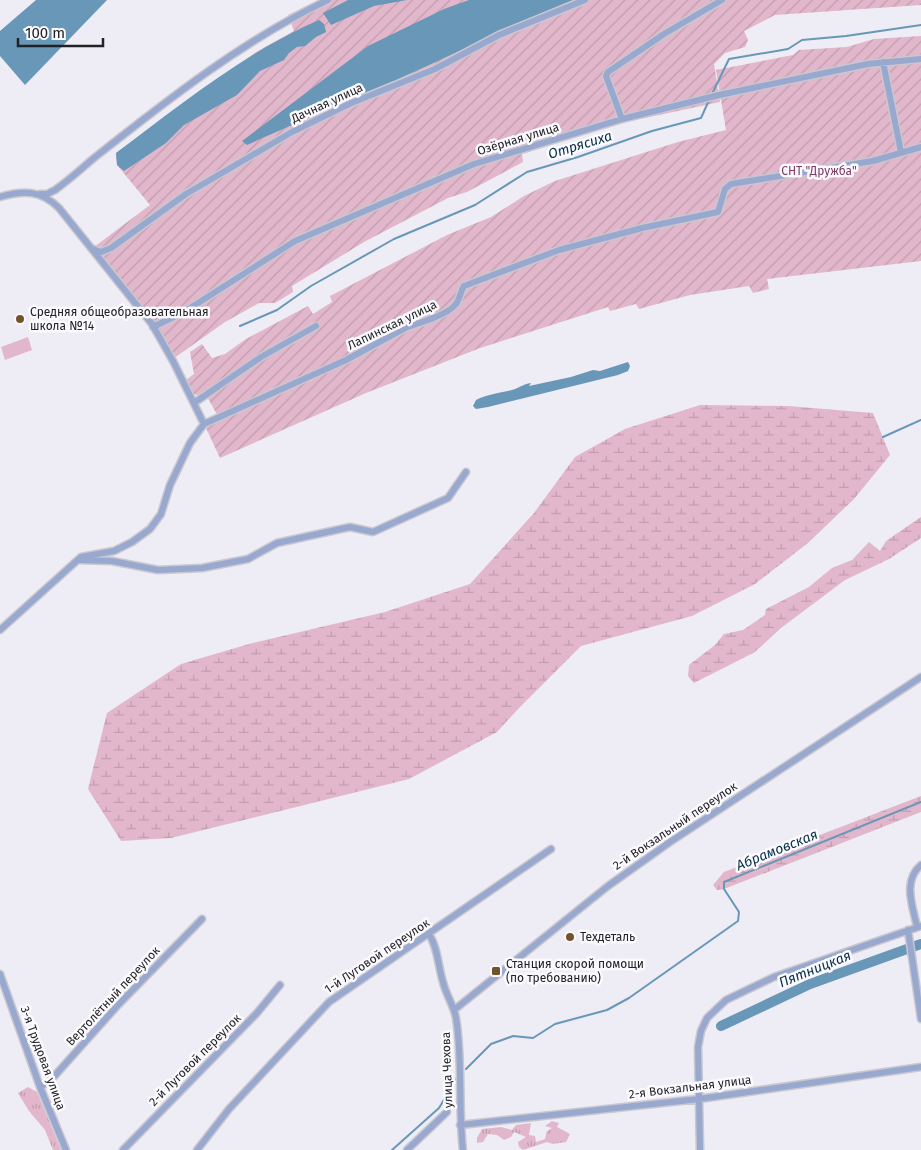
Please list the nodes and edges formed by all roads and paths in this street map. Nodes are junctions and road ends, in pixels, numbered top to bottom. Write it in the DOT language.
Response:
graph roads {
  1 [pos="328,0"];
  2 [pos="585,0"];
  3 [pos="722,0"];
  4 [pos="921,58"];
  5 [pos="883,62"];
  6 [pos="622,119"];
  7 [pos="921,147"];
  8 [pos="901,152"];
  9 [pos="40,194"];
  10 [pos="0,197"];
  11 [pos="93,249"];
  12 [pos="316,326"];
  13 [pos="153,327"];
  14 [pos="194,404"];
  15 [pos="204,424"];
  16 [pos="466,472"];
  17 [pos="76,561"];
  18 [pos="0,630"];
  19 [pos="921,677"];
  20 [pos="551,849"];
  21 [pos="921,865"];
  22 [pos="202,919"];
  23 [pos="919,927"];
  24 [pos="908,930"];
  25 [pos="429,934"];
  26 [pos="0,974"];
  27 [pos="280,985"];
  28 [pos="919,989"];
  29 [pos="454,1010"];
  30 [pos="921,1019"];
  31 [pos="921,1067"];
  32 [pos="40,1087"];
  33 [pos="699,1098"];
  34 [pos="447,1112"];
  35 [pos="460,1125"];
  36 [pos="66,1150"];
  37 [pos="123,1150"];
  38 [pos="197,1150"];
  39 [pos="407,1150"];
  40 [pos="463,1150"];
  41 [pos="700,1150"];
  1 -- 9 [label="street"];
  2 -- 11 [label="street, Дачная улица"];
  3 -- 6 [label="street"];
  4 -- 5 [label="street, Озёрная улица"];
  5 -- 6 [label="street, Озёрная улица"];
  5 -- 8 [label="street"];
  6 -- 13 [label="street, Озёрная улица"];
  7 -- 8 [label="street, Лапинская улица"];
  8 -- 15 [label="street, Лапинская улица"];
  9 -- 10 [label="street"];
  9 -- 11 [label="street"];
  11 -- 13 [label="street"];
  12 -- 14 [label="street"];
  13 -- 14 [label="street"];
  14 -- 15 [label="street"];
  15 -- 17 [label="street"];
  16 -- 17 [label="street"];
  17 -- 18 [label="street"];
  19 -- 29 [label="street, 2-й Вокзальный переулок"];
  20 -- 25 [label="street, 1-й Луговой переулок"];
  21 -- 23 [label="street"];
  22 -- 32 [label="street, Вертолётный переулок"];
  23 -- 24 [label="street"];
  24 -- 28 [label="street"];
  24 -- 33 [label="street"];
  25 -- 29 [label="street, улица Чехова"];
  25 -- 38 [label="street, 1-й Луговой переулок"];
  26 -- 32 [label="street, 3-я Трудовая улица"];
  27 -- 37 [label="street, 2-й Луговой переулок"];
  28 -- 30 [label="street"];
  29 -- 35 [label="street, улица Чехова"];
  31 -- 33 [label="street, 2-я Вокзальная улица"];
  32 -- 36 [label="street, 3-я Трудовая улица"];
  33 -- 35 [label="street, 2-я Вокзальная улица"];
  33 -- 41 [label="street"];
  34 -- 39 [label="street"];
  35 -- 40 [label="street, улица Чехова"];
}
